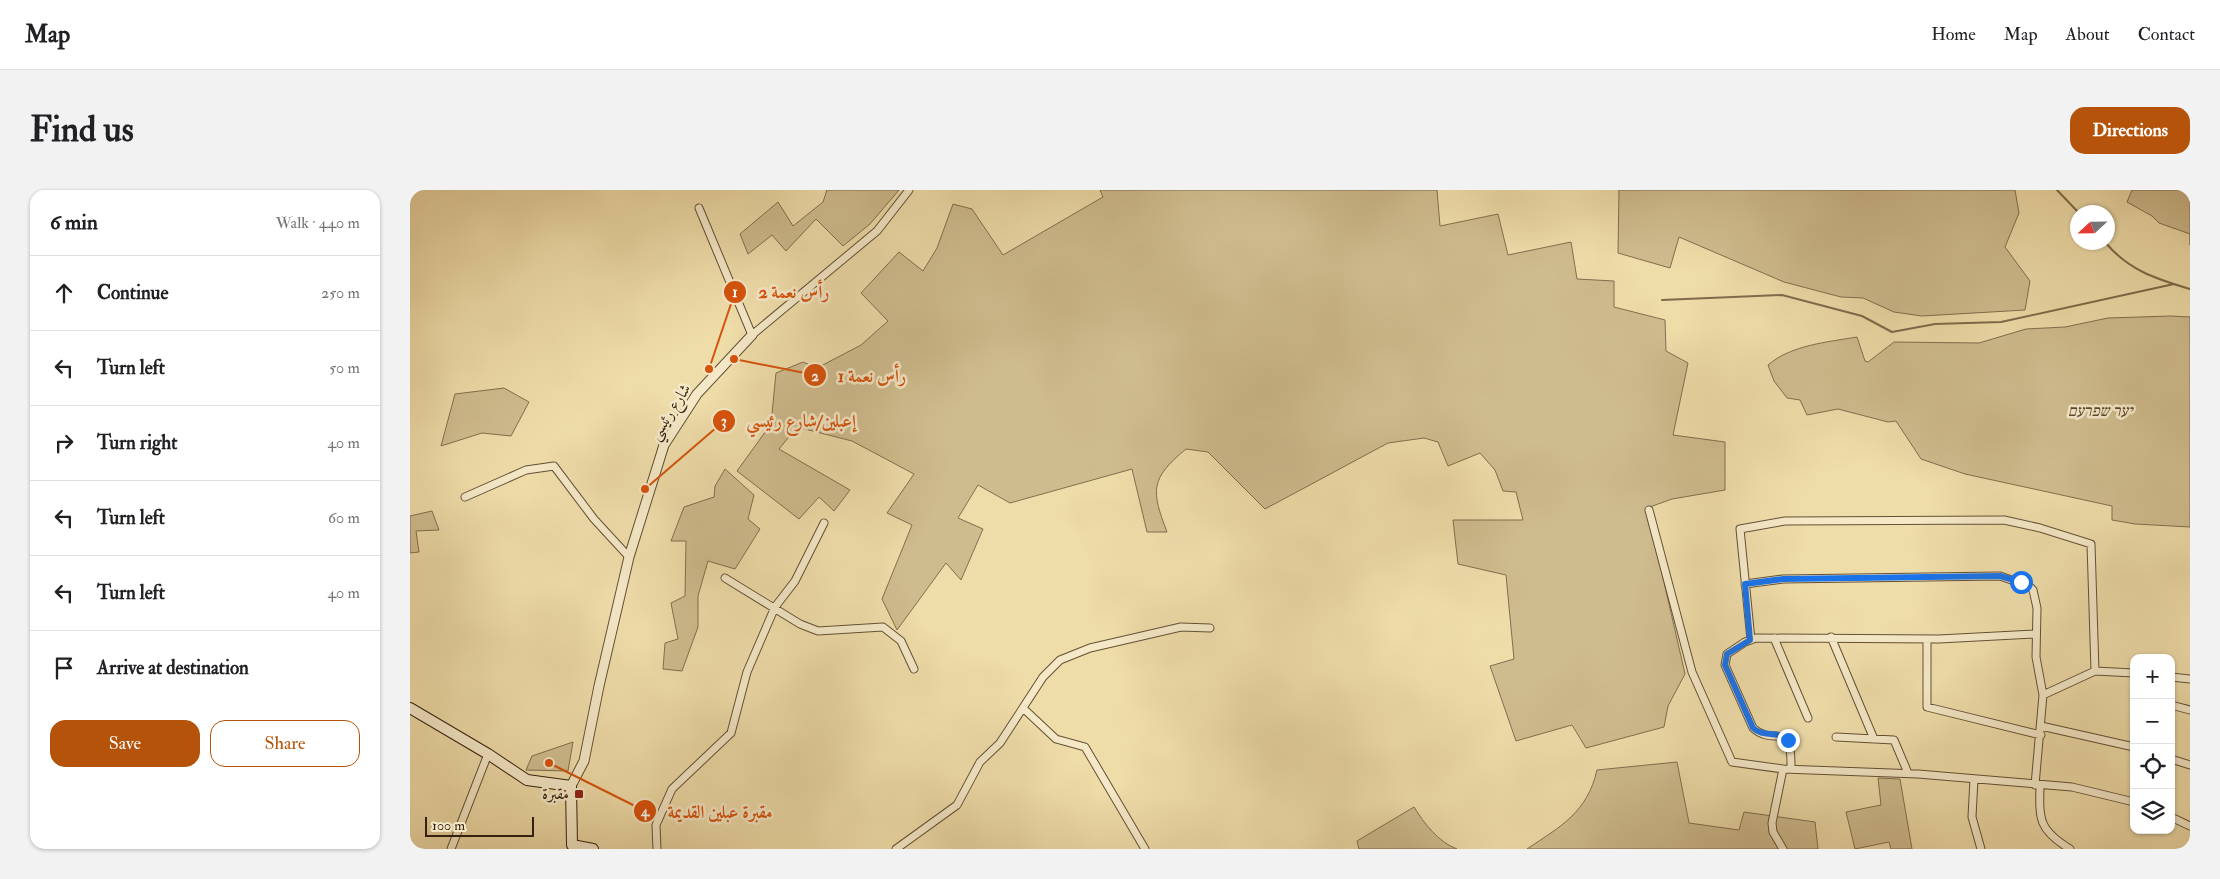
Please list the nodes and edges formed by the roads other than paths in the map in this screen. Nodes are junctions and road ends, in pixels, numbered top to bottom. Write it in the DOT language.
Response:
graph roads {
  1 [pos="909,190"];
  2 [pos="700,208"];
  3 [pos="752,335"];
  4 [pos="464,497"];
  5 [pos="1648,510"];
  6 [pos="824,523"];
  7 [pos="629,557"];
  8 [pos="725,578"];
  9 [pos="1745,584"];
  10 [pos="775,608"];
  11 [pos="1210,628"];
  12 [pos="2036,634"];
  13 [pos="1831,637"];
  14 [pos="1774,638"];
  15 [pos="1927,639"];
  16 [pos="1750,640"];
  17 [pos="914,669"];
  18 [pos="2095,671"];
  19 [pos="2130,673"];
  20 [pos="2175,677"];
  21 [pos="2190,679"];
  22 [pos="2044,695"];
  23 [pos="2175,706"];
  24 [pos="410,708"];
  25 [pos="1024,709"];
  26 [pos="2190,710"];
  27 [pos="1808,718"];
  28 [pos="2041,726"];
  29 [pos="2041,735"];
  30 [pos="1836,737"];
  31 [pos="1874,739"];
  32 [pos="2130,746"];
  33 [pos="488,754"];
  34 [pos="2175,759"];
  35 [pos="2190,765"];
  36 [pos="1787,769"];
  37 [pos="1908,773"];
  38 [pos="1974,779"];
  39 [pos="2038,785"];
  40 [pos="571,786"];
  41 [pos="2130,801"];
  42 [pos="2175,819"];
  43 [pos="2190,826"];
  44 [pos="572,847"];
  45 [pos="451,849"];
  46 [pos="593,849"];
  47 [pos="657,849"];
  48 [pos="896,849"];
  49 [pos="1145,849"];
  50 [pos="1783,849"];
  51 [pos="1981,849"];
  52 [pos="2070,849"];
  1 -- 3 [label="street, شارع رئيسي"];
  2 -- 3 [label="street"];
  3 -- 7 [label="street, شارع رئيسي"];
  4 -- 7 [label="street"];
  5 -- 36 [label="street"];
  6 -- 10 [label="street"];
  7 -- 40 [label="street, شارع رئيسي"];
  8 -- 10 [label="street"];
  9 -- 12 [label="street"];
  9 -- 16 [label="street"];
  9 -- 18 [label="street"];
  10 -- 17 [label="street"];
  10 -- 47 [label="street"];
  11 -- 25 [label="street"];
  12 -- 15 [label="street"];
  12 -- 22 [label="street"];
  13 -- 14 [label="street"];
  13 -- 15 [label="street"];
  13 -- 31 [label="street"];
  14 -- 16 [label="street"];
  14 -- 27 [label="street"];
  15 -- 29 [label="street"];
  16 -- 36 [label="street"];
  18 -- 19 [label="street"];
  18 -- 22 [label="street"];
  20 -- 21 [label="street"];
  22 -- 28 [label="street"];
  23 -- 26 [label="street"];
  24 -- 33 [label="main road"];
  25 -- 48 [label="street"];
  25 -- 49 [label="street"];
  28 -- 29 [label="street"];
  28 -- 32 [label="street"];
  29 -- 39 [label="street"];
  30 -- 31 [label="street"];
  31 -- 37 [label="street"];
  33 -- 40 [label="main road"];
  33 -- 45 [label="street"];
  34 -- 35 [label="street"];
  36 -- 37 [label="street"];
  36 -- 50 [label="street"];
  37 -- 38 [label="street"];
  38 -- 39 [label="street"];
  38 -- 51 [label="street"];
  39 -- 41 [label="street"];
  39 -- 52 [label="street"];
  40 -- 44 [label="main road"];
  42 -- 43 [label="street"];
  44 -- 46 [label="main road"];
}
